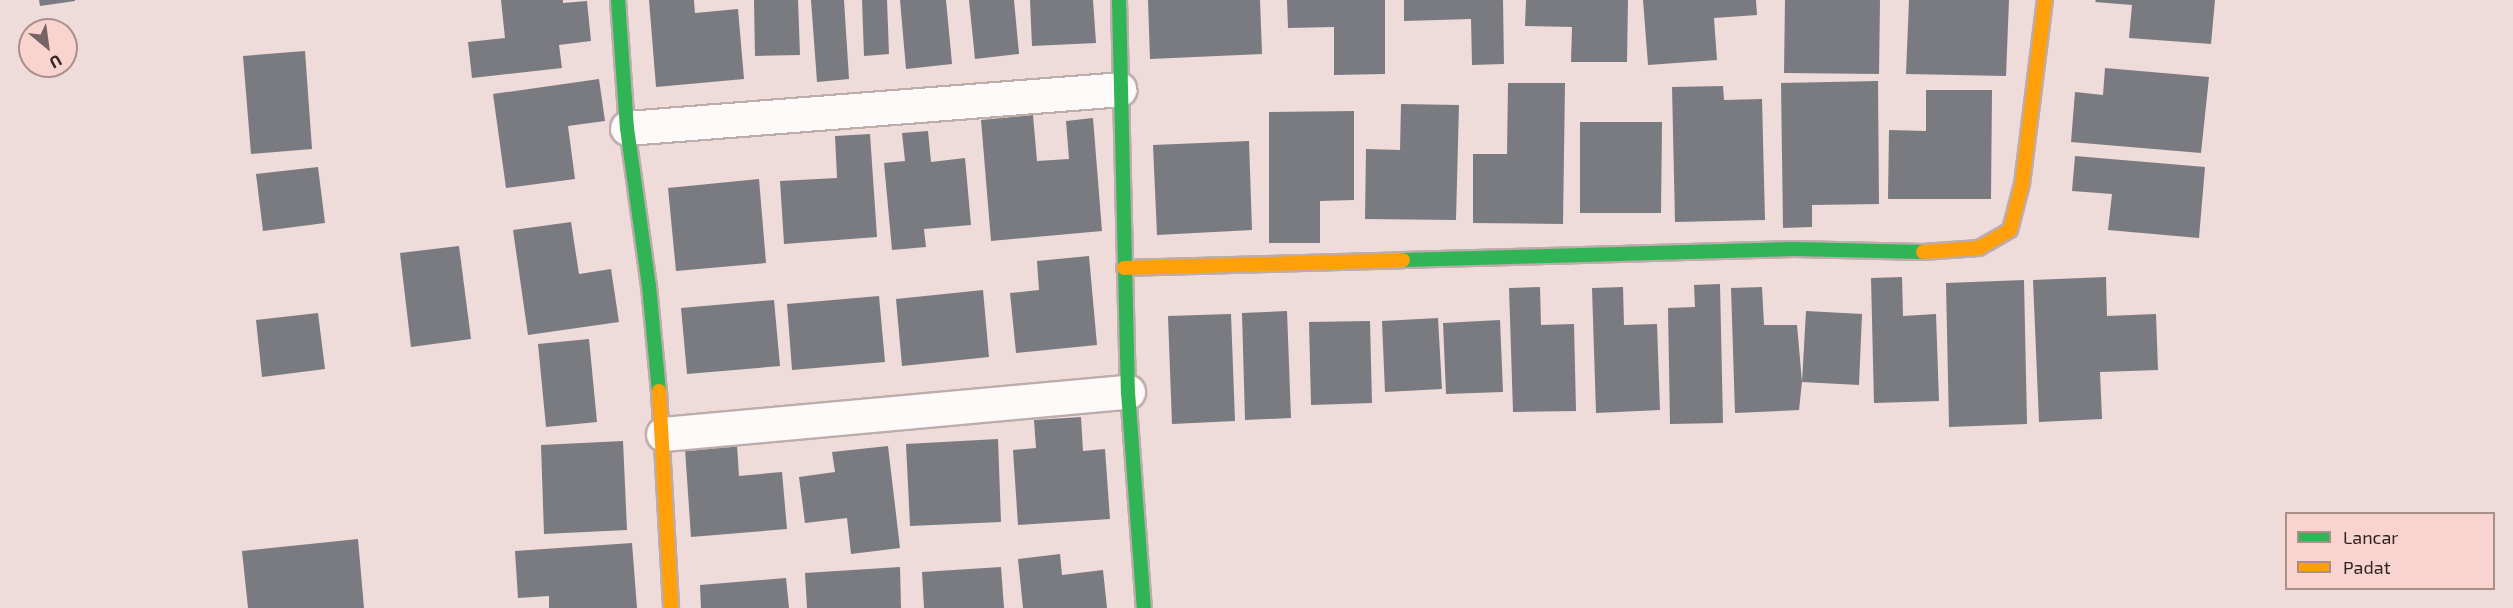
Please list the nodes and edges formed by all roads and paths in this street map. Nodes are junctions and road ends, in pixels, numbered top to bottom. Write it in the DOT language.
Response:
graph roads {
  1 [pos="618,0"];
  2 [pos="1119,0"];
  3 [pos="2045,0"];
  4 [pos="1119,89"];
  5 [pos="627,128"];
  6 [pos="1124,268"];
  7 [pos="1128,392"];
  8 [pos="663,434"];
  9 [pos="671,608"];
  10 [pos="1144,608"];
  1 -- 5 [label="street"];
  2 -- 4 [label="street"];
  3 -- 6 [label="street"];
  4 -- 5 [label="street"];
  4 -- 6 [label="street"];
  5 -- 8 [label="street"];
  6 -- 7 [label="street"];
  7 -- 8 [label="street"];
  7 -- 10 [label="street"];
  8 -- 9 [label="street"];
}
